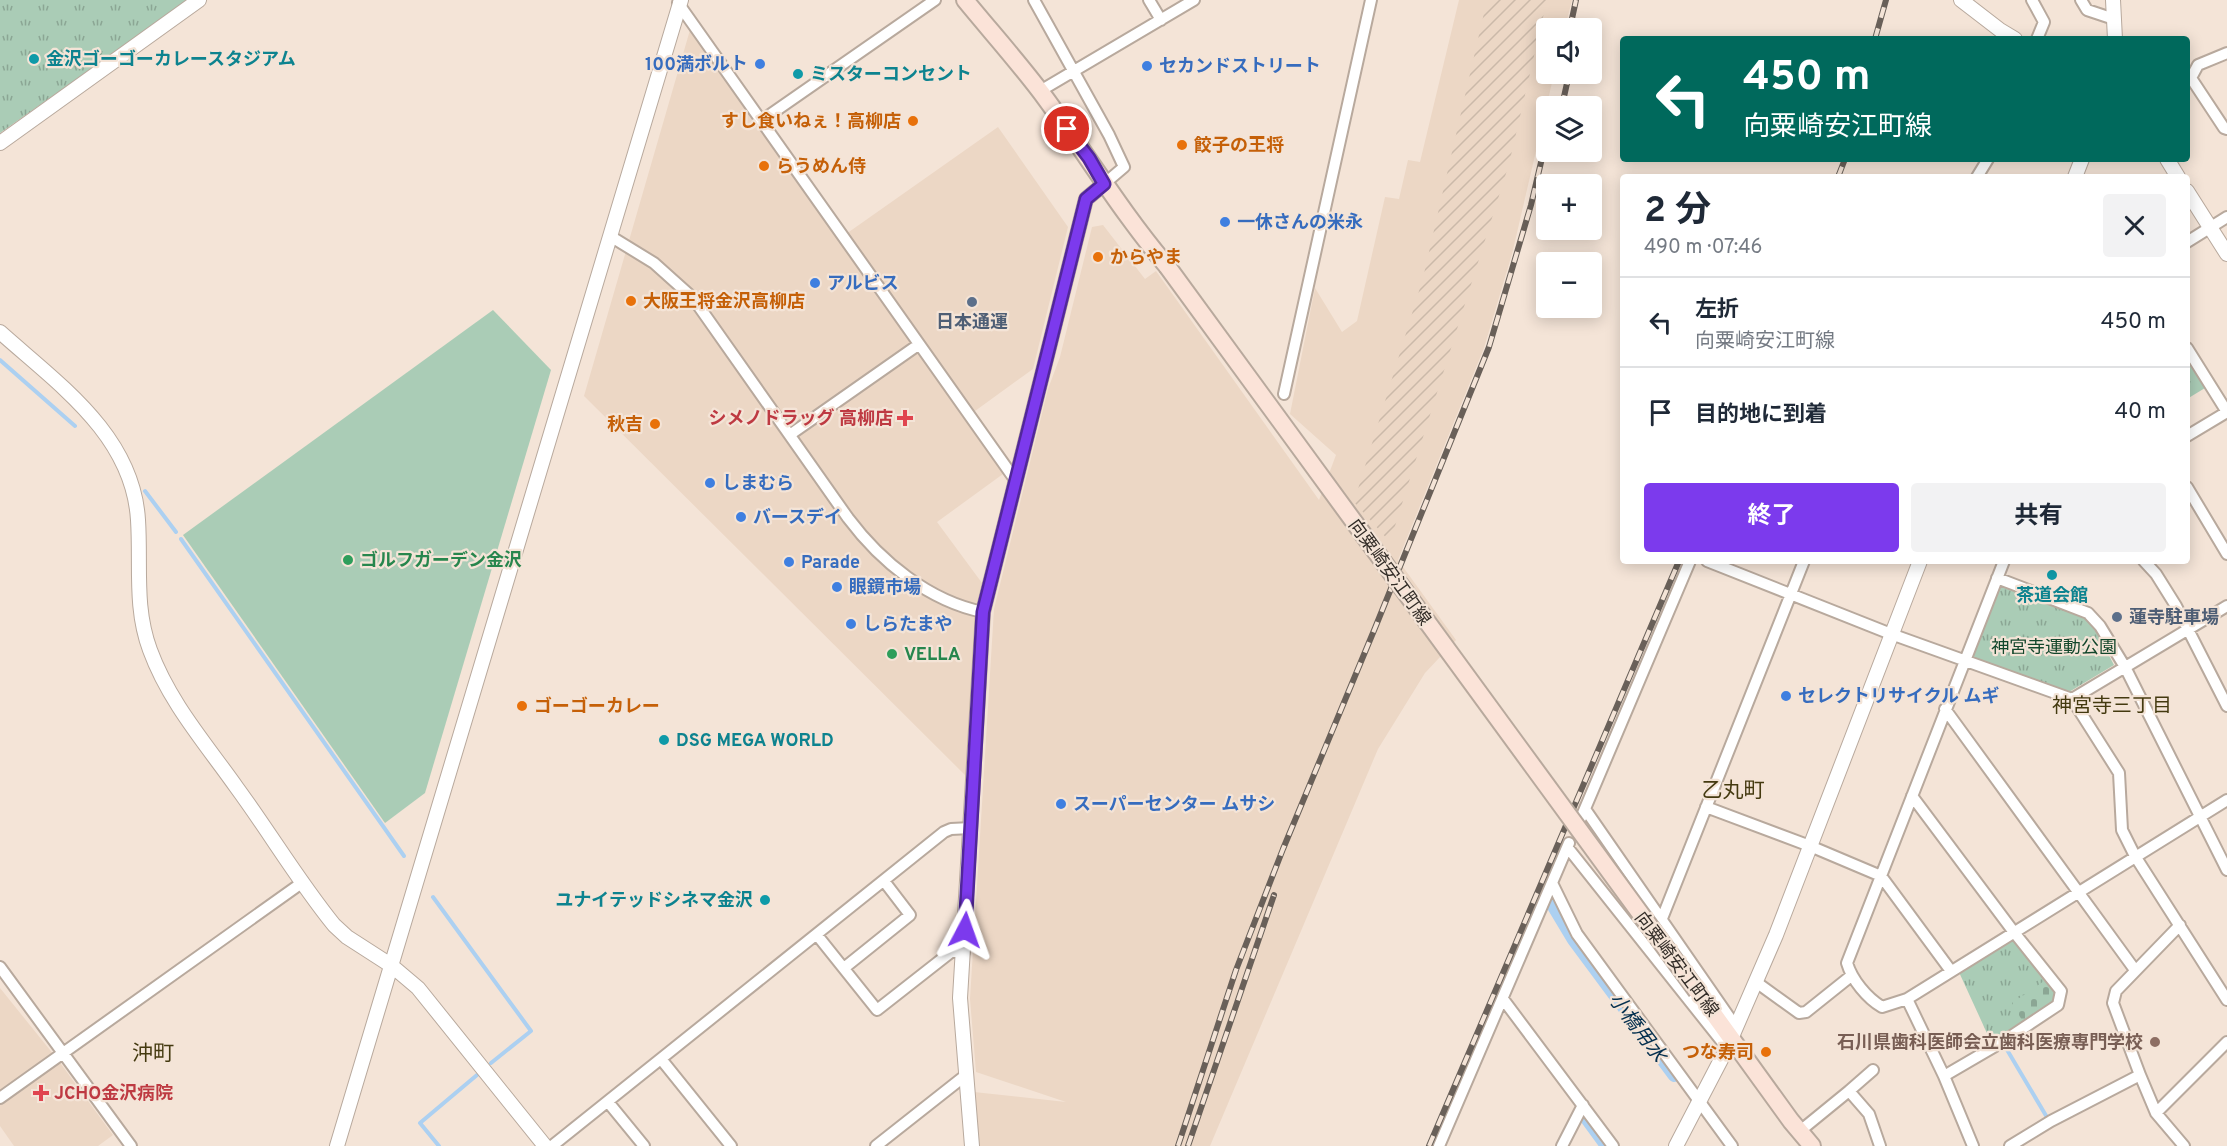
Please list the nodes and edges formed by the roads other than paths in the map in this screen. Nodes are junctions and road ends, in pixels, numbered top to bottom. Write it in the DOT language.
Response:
graph roads {
  1 [pos="199,0"];
  2 [pos="935,0"];
  3 [pos="965,0"];
  4 [pos="1034,0"];
  5 [pos="1149,0"];
  6 [pos="1194,0"];
  7 [pos="1371,0"];
  8 [pos="1961,0"];
  9 [pos="2032,0"];
  10 [pos="2081,0"];
  11 [pos="2113,0"];
  12 [pos="679,2"];
  13 [pos="2114,19"];
  14 [pos="1161,20"];
  15 [pos="2010,36"];
  16 [pos="2038,36"];
  17 [pos="2115,36"];
  18 [pos="2227,53"];
  19 [pos="1074,70"];
  20 [pos="1040,92"];
  21 [pos="761,121"];
  22 [pos="2227,129"];
  23 [pos="0,143"];
  24 [pos="1104,184"];
  25 [pos="2190,196"];
  26 [pos="2227,218"];
  27 [pos="2210,228"];
  28 [pos="610,236"];
  29 [pos="2190,240"];
  30 [pos="2227,254"];
  31 [pos="0,332"];
  32 [pos="918,345"];
  33 [pos="2190,353"];
  34 [pos="1284,394"];
  35 [pos="2227,412"];
  36 [pos="791,434"];
  37 [pos="2190,434"];
  38 [pos="1016,481"];
  39 [pos="2190,492"];
  40 [pos="2227,554"];
  41 [pos="1689,564"];
  42 [pos="1715,564"];
  43 [pos="1803,564"];
  44 [pos="1919,564"];
  45 [pos="2003,564"];
  46 [pos="2146,564"];
  47 [pos="1997,578"];
  48 [pos="1791,594"];
  49 [pos="2227,606"];
  50 [pos="983,612"];
  51 [pos="2187,630"];
  52 [pos="1891,634"];
  53 [pos="1964,660"];
  54 [pos="2125,667"];
  55 [pos="2072,699"];
  56 [pos="2227,706"];
  57 [pos="1945,709"];
  58 [pos="1912,796"];
  59 [pos="2227,800"];
  60 [pos="1706,807"];
  61 [pos="2199,817"];
  62 [pos="971,828"];
  63 [pos="1810,846"];
  64 [pos="2135,856"];
  65 [pos="2227,870"];
  66 [pos="1881,876"];
  67 [pos="884,881"];
  68 [pos="303,882"];
  69 [pos="1553,885"];
  70 [pos="2078,891"];
  71 [pos="1661,921"];
  72 [pos="2180,925"];
  73 [pos="2013,931"];
  74 [pos="817,935"];
  75 [pos="964,952"];
  76 [pos="392,966"];
  77 [pos="0,967"];
  78 [pos="844,968"];
  79 [pos="1951,970"];
  80 [pos="2135,970"];
  81 [pos="1851,976"];
  82 [pos="1756,982"];
  83 [pos="1503,999"];
  84 [pos="1907,999"];
  85 [pos="2227,1000"];
  86 [pos="1732,1037"];
  87 [pos="2227,1042"];
  88 [pos="64,1054"];
  89 [pos="661,1059"];
  90 [pos="1874,1070"];
  91 [pos="966,1075"];
  92 [pos="1944,1076"];
  93 [pos="2140,1076"];
  94 [pos="1849,1091"];
  95 [pos="0,1098"];
  96 [pos="608,1102"];
  97 [pos="1700,1102"];
  98 [pos="1583,1105"];
  99 [pos="2156,1113"];
  100 [pos="1800,1131"];
  101 [pos="1681,1143"];
  102 [pos="131,1146"];
  103 [pos="337,1146"];
  104 [pos="545,1146"];
  105 [pos="552,1146"];
  106 [pos="644,1146"];
  107 [pos="731,1146"];
  108 [pos="876,1146"];
  109 [pos="972,1146"];
  110 [pos="1439,1146"];
  111 [pos="1562,1146"];
  112 [pos="1613,1146"];
  113 [pos="1732,1146"];
  114 [pos="1812,1146"];
  115 [pos="1880,1146"];
  116 [pos="1973,1146"];
  117 [pos="2010,1146"];
  118 [pos="2184,1146"];
  1 -- 23 [label="street"];
  2 -- 21 [label="street"];
  3 -- 20 [label="main road, 向粟崎安江町線"];
  4 -- 19 [label="street"];
  5 -- 14 [label="street"];
  6 -- 14 [label="street"];
  7 -- 34 [label="street"];
  8 -- 15 [label="street"];
  9 -- 16 [label="street"];
  10 -- 13 [label="street"];
  11 -- 13 [label="street"];
  12 -- 21 [label="street"];
  12 -- 28 [label="street"];
  13 -- 17 [label="street"];
  14 -- 19 [label="street"];
  18 -- 22 [label="street"];
  19 -- 20 [label="street"];
  19 -- 24 [label="street"];
  20 -- 24 [label="main road, 向粟崎安江町線"];
  21 -- 32 [label="street"];
  24 -- 38 [label="street"];
  24 -- 86 [label="main road, 向粟崎安江町線, bridge"];
  25 -- 27 [label="street"];
  26 -- 27 [label="street"];
  27 -- 29 [label="street"];
  27 -- 30 [label="street"];
  28 -- 36 [label="street"];
  28 -- 76 [label="street"];
  31 -- 68 [label="street"];
  32 -- 36 [label="street"];
  32 -- 38 [label="street"];
  33 -- 35 [label="street"];
  35 -- 37 [label="street"];
  36 -- 50 [label="street"];
  38 -- 50 [label="street"];
  39 -- 40 [label="street"];
  41 -- 71 [label="street"];
  42 -- 48 [label="street"];
  43 -- 48 [label="street"];
  44 -- 52 [label="street"];
  45 -- 47 [label="street"];
  46 -- 51 [label="street"];
  47 -- 53 [label="street"];
  47 -- 54 [label="street"];
  48 -- 52 [label="street"];
  48 -- 60 [label="street"];
  49 -- 51 [label="street"];
  50 -- 62 [label="street"];
  51 -- 54 [label="street"];
  51 -- 56 [label="street"];
  52 -- 53 [label="street"];
  52 -- 63 [label="street"];
  53 -- 55 [label="street"];
  53 -- 57 [label="street"];
  54 -- 55 [label="street"];
  54 -- 61 [label="street"];
  55 -- 64 [label="street"];
  57 -- 58 [label="street"];
  57 -- 70 [label="street"];
  58 -- 66 [label="street"];
  58 -- 73 [label="street"];
  59 -- 61 [label="street"];
  60 -- 63 [label="street"];
  60 -- 71 [label="street"];
  61 -- 64 [label="street"];
  61 -- 65 [label="street"];
  62 -- 67 [label="street"];
  62 -- 75 [label="street"];
  63 -- 66 [label="street"];
  63 -- 82 [label="street"];
  64 -- 70 [label="street"];
  64 -- 72 [label="street"];
  66 -- 79 [label="street"];
  66 -- 81 [label="street"];
  67 -- 74 [label="street"];
  67 -- 78 [label="street"];
  68 -- 76 [label="street"];
  68 -- 88 [label="street"];
  69 -- 83 [label="street"];
  69 -- 86 [label="street"];
  69 -- 97 [label="street"];
  70 -- 73 [label="street"];
  70 -- 80 [label="street"];
  71 -- 86 [label="street"];
  72 -- 80 [label="street"];
  72 -- 85 [label="street"];
  73 -- 79 [label="street"];
  73 -- 92 [label="street"];
  74 -- 78 [label="street"];
  74 -- 89 [label="street"];
  75 -- 78 [label="street"];
  75 -- 91 [label="street"];
  76 -- 103 [label="street"];
  76 -- 104 [label="street"];
  77 -- 88 [label="street"];
  79 -- 84 [label="street"];
  80 -- 93 [label="street"];
  81 -- 82 [label="street"];
  81 -- 84 [label="street"];
  82 -- 86 [label="street"];
  83 -- 98 [label="street"];
  83 -- 110 [label="street"];
  84 -- 92 [label="street"];
  86 -- 97 [label="street"];
  86 -- 100 [label="main road, 向粟崎安江町線"];
  87 -- 99 [label="street"];
  88 -- 95 [label="street"];
  88 -- 102 [label="street"];
  89 -- 96 [label="street"];
  89 -- 107 [label="street"];
  90 -- 94 [label="street"];
  91 -- 108 [label="street"];
  91 -- 109 [label="street"];
  92 -- 116 [label="street"];
  93 -- 99 [label="street"];
  93 -- 117 [label="street"];
  94 -- 100 [label="street"];
  94 -- 115 [label="street"];
  96 -- 105 [label="street"];
  96 -- 106 [label="street"];
  97 -- 101 [label="street"];
  97 -- 113 [label="street"];
  98 -- 111 [label="street"];
  98 -- 112 [label="street"];
  99 -- 118 [label="street"];
  100 -- 114 [label="main road, 向粟崎安江町線"];
}
